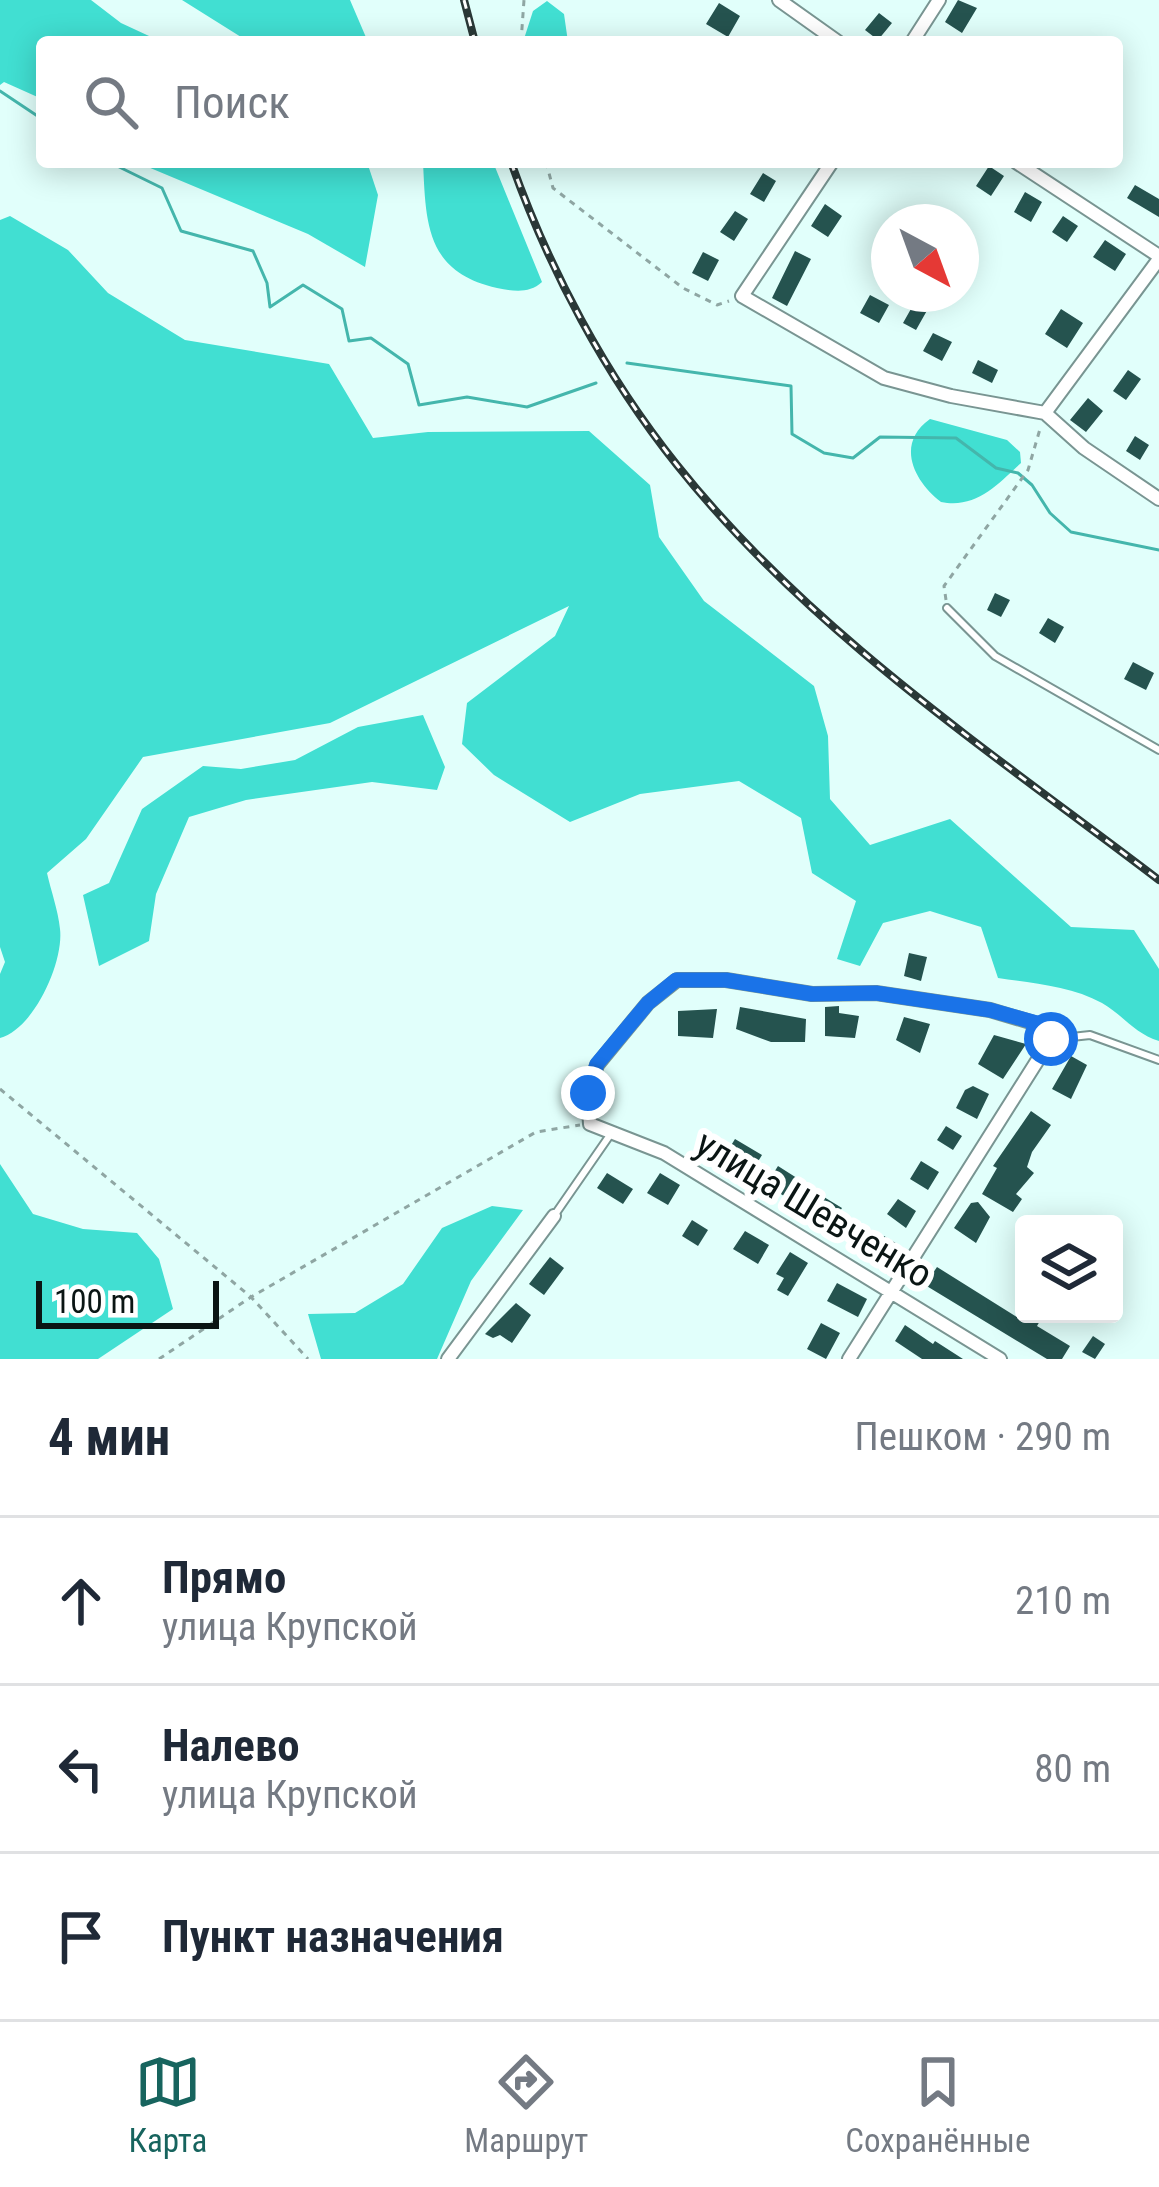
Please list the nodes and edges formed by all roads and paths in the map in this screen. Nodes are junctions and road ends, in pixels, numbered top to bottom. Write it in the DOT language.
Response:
graph roads {
  1 [pos="524,0"];
  2 [pos="779,0"];
  3 [pos="939,0"];
  4 [pos="521,36"];
  5 [pos="830,36"];
  6 [pos="916,36"];
  7 [pos="548,168"];
  8 [pos="828,168"];
  9 [pos="1025,168"];
  10 [pos="1159,258"];
  11 [pos="742,296"];
  12 [pos="1046,412"];
  13 [pos="1159,499"];
  14 [pos="947,608"];
  15 [pos="1159,750"];
  16 [pos="1051,1039"];
  17 [pos="1159,1060"];
  18 [pos="0,1089"];
  19 [pos="590,1124"];
  20 [pos="612,1132"];
  21 [pos="554,1216"];
  22 [pos="893,1292"];
  23 [pos="251,1297"];
  24 [pos="159,1359"];
  25 [pos="308,1359"];
  26 [pos="448,1359"];
  27 [pos="849,1359"];
  28 [pos="1000,1359"];
  1 -- 4 [label="path"];
  2 -- 5 [label="street"];
  3 -- 6 [label="street"];
  7 -- 11 [label="path"];
  8 -- 11 [label="street"];
  9 -- 10 [label="street"];
  10 -- 12 [label="street"];
  11 -- 12 [label="street"];
  12 -- 13 [label="street"];
  12 -- 14 [label="path"];
  14 -- 15 [label="lane"];
  16 -- 17 [label="lane"];
  16 -- 19 [label="street"];
  16 -- 22 [label="street"];
  18 -- 23 [label="path"];
  19 -- 20 [label="street, улица Шевченко"];
  19 -- 23 [label="path"];
  20 -- 21 [label="lane"];
  20 -- 22 [label="street, улица Шевченко"];
  21 -- 26 [label="street"];
  22 -- 27 [label="street"];
  22 -- 28 [label="street, улица Шевченко"];
  23 -- 24 [label="path"];
  23 -- 25 [label="path"];
}
